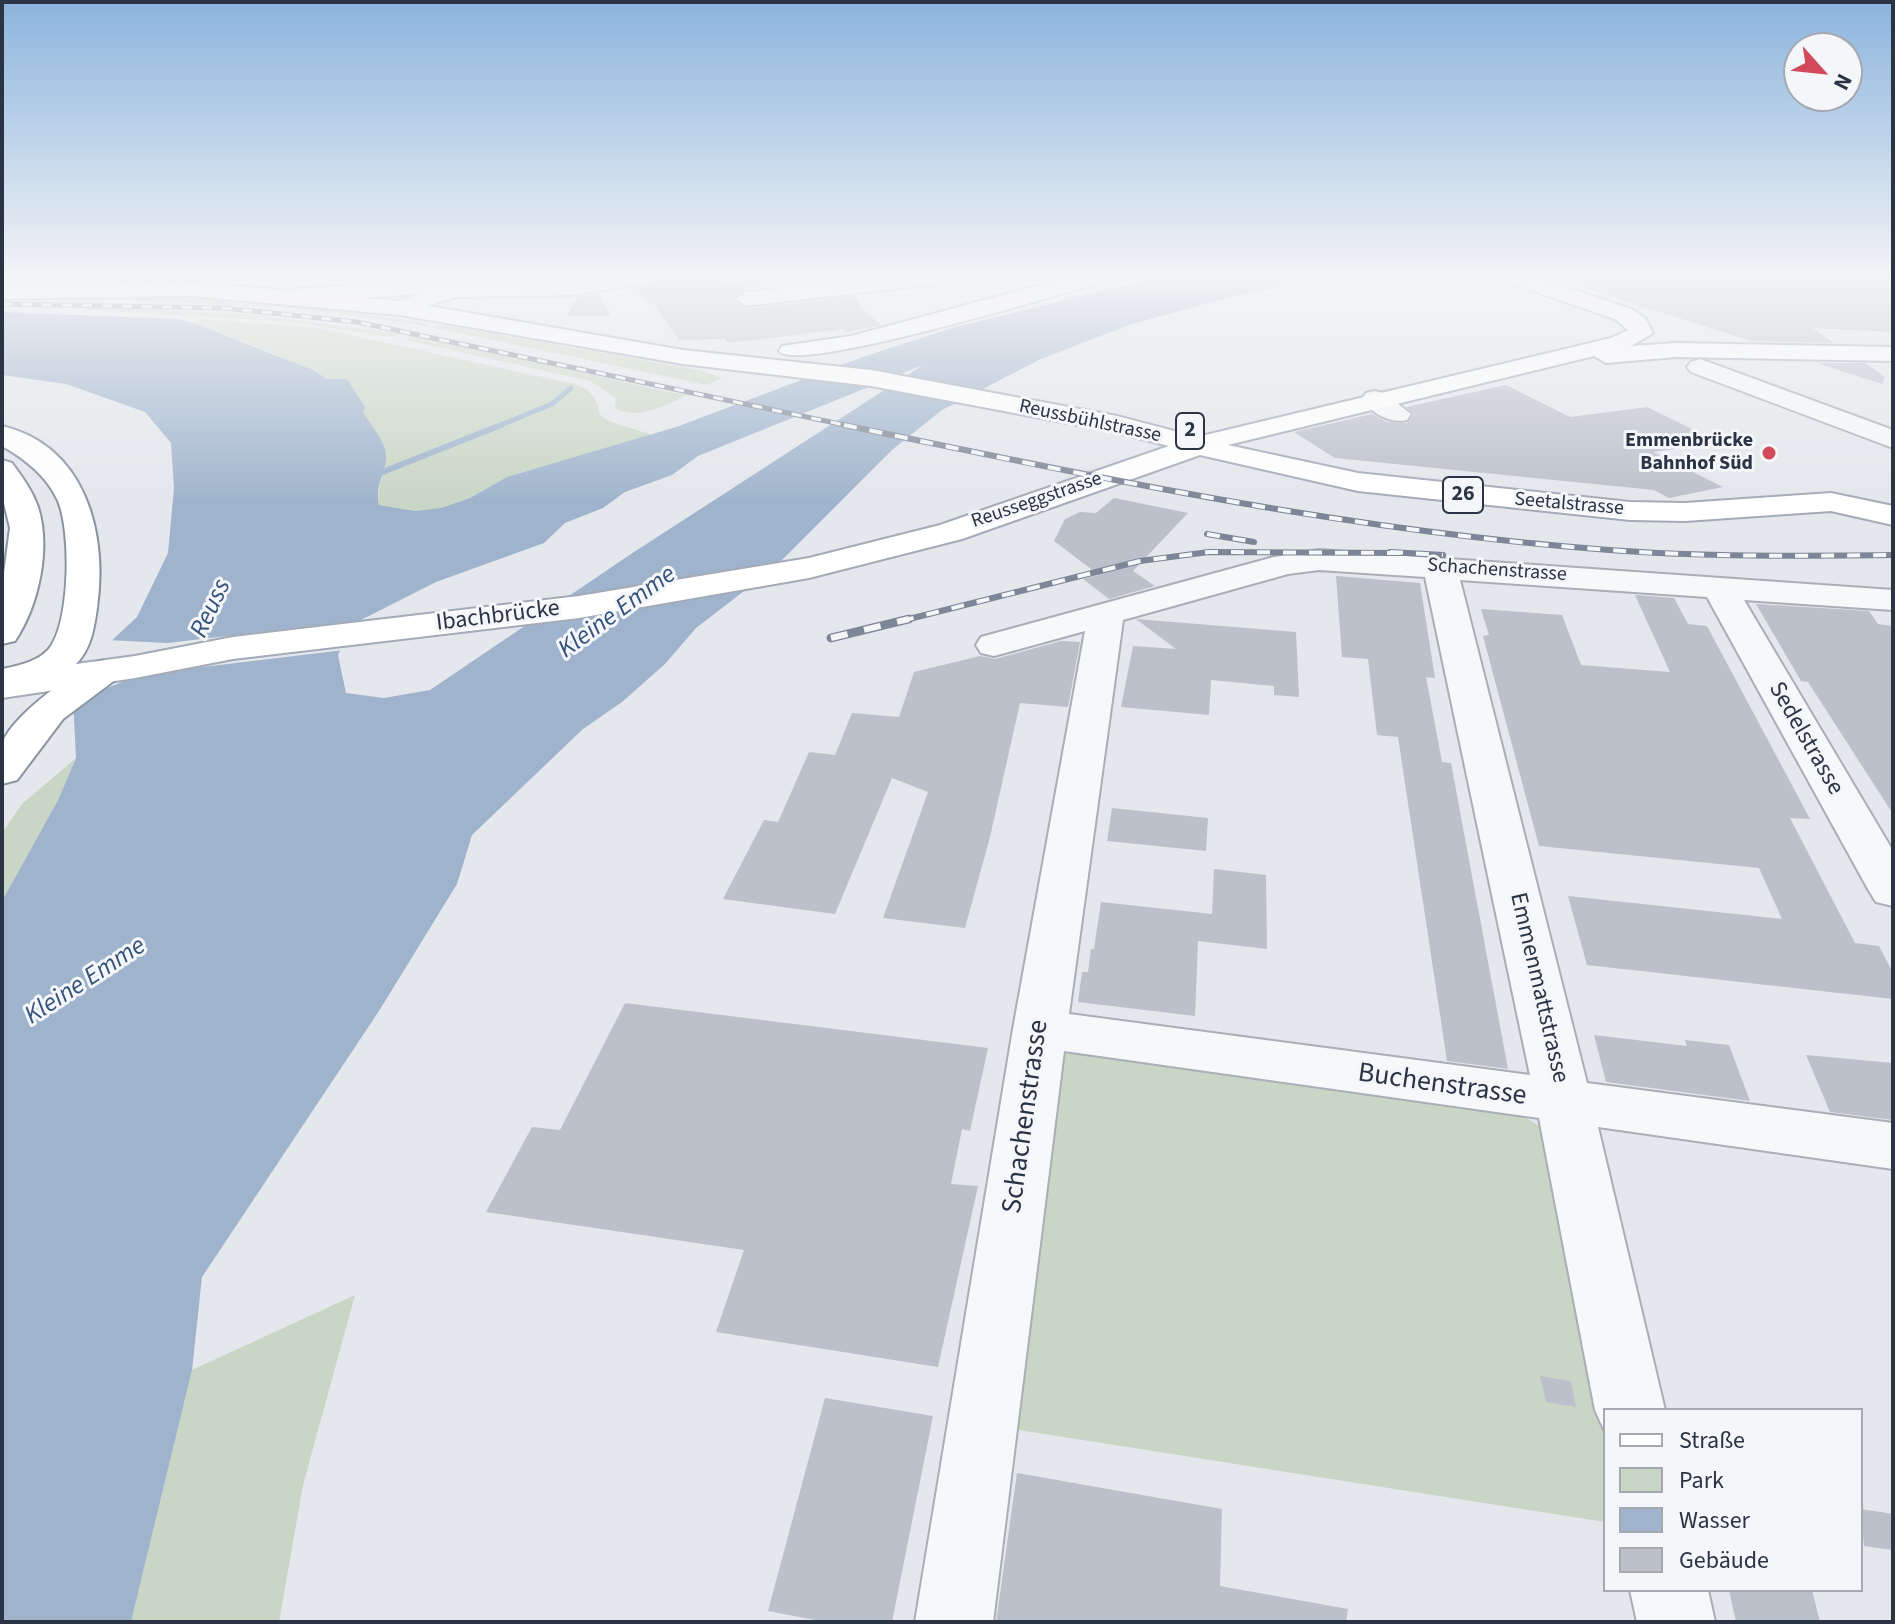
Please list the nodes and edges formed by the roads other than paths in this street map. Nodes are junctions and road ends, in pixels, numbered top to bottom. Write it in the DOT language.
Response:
graph roads {
  1 [pos="664,352"];
  2 [pos="708,352"];
  3 [pos="787,352"];
  4 [pos="847,352"];
  5 [pos="1578,352"];
  6 [pos="1633,352"];
  7 [pos="1687,352"];
  8 [pos="1849,352"];
  9 [pos="1889,355"];
  10 [pos="1700,367"];
  11 [pos="871,378"];
  12 [pos="1446,384"];
  13 [pos="981,400"];
  14 [pos="1117,424"];
  15 [pos="1263,427"];
  16 [pos="2,434"];
  17 [pos="1893,440"];
  18 [pos="1199,445"];
  19 [pos="1142,465"];
  20 [pos="1276,466"];
  21 [pos="2,469"];
  22 [pos="1893,516"];
  23 [pos="809,568"];
  24 [pos="1440,568"];
  25 [pos="1718,586"];
  26 [pos="1893,600"];
  27 [pos="1106,613"];
  28 [pos="994,645"];
  29 [pos="119,665"];
  30 [pos="24,666"];
  31 [pos="8,761"];
  32 [pos="1893,891"];
  33 [pos="1040,1029"];
  34 [pos="1564,1103"];
  35 [pos="1893,1146"];
  36 [pos="1630,1408"];
  37 [pos="1669,1592"];
  38 [pos="954,1622"];
  39 [pos="1676,1622"];
  1 -- 11 [label="main road"];
  2 -- 3 [label="main road"];
  4 -- 11 [label="main road"];
  5 -- 12 [label="main road"];
  6 -- 12 [label="main road, 2"];
  7 -- 9 [label="main road, 2"];
  8 -- 9 [label="main road, 2"];
  10 -- 17 [label="street"];
  11 -- 13 [label="main road"];
  12 -- 15 [label="main road, 2"];
  13 -- 14 [label="main road, Reussbühlstrasse"];
  13 -- 19 [label="main road"];
  14 -- 15 [label="main road, 2"];
  14 -- 18 [label="main road, Reussbühlstrasse"];
  15 -- 18 [label="main road, Reusseggstrasse"];
  15 -- 20 [label="main road"];
  16 -- 30 [label="main road"];
  18 -- 19 [label="main road, Reusseggstrasse"];
  18 -- 20 [label="main road, Seetalstrasse / 26"];
  19 -- 20 [label="main road"];
  19 -- 23 [label="main road, Reusseggstrasse"];
  20 -- 22 [label="main road, Seetalstrasse / 26"];
  21 -- 30 [label="main road"];
  23 -- 29 [label="main road, Ibachbrücke"];
  24 -- 25 [label="street, Schachenstrasse"];
  24 -- 27 [label="street, Schachenstrasse"];
  24 -- 34 [label="street, Emmenmattstrasse"];
  25 -- 26 [label="street, Schachenstrasse"];
  25 -- 32 [label="street, Sedelstrasse"];
  27 -- 28 [label="street, Schachenstrasse"];
  27 -- 33 [label="street, Schachenstrasse"];
  29 -- 30 [label="main road"];
  29 -- 30 [label="main road"];
  29 -- 31 [label="main road"];
  30 -- 31 [label="main road"];
  33 -- 34 [label="street, Buchenstrasse"];
  33 -- 38 [label="street, Schachenstrasse"];
  34 -- 35 [label="street, Buchenstrasse"];
  34 -- 36 [label="street, Emmenmattstrasse"];
  37 -- 39 [label="street"];
}
